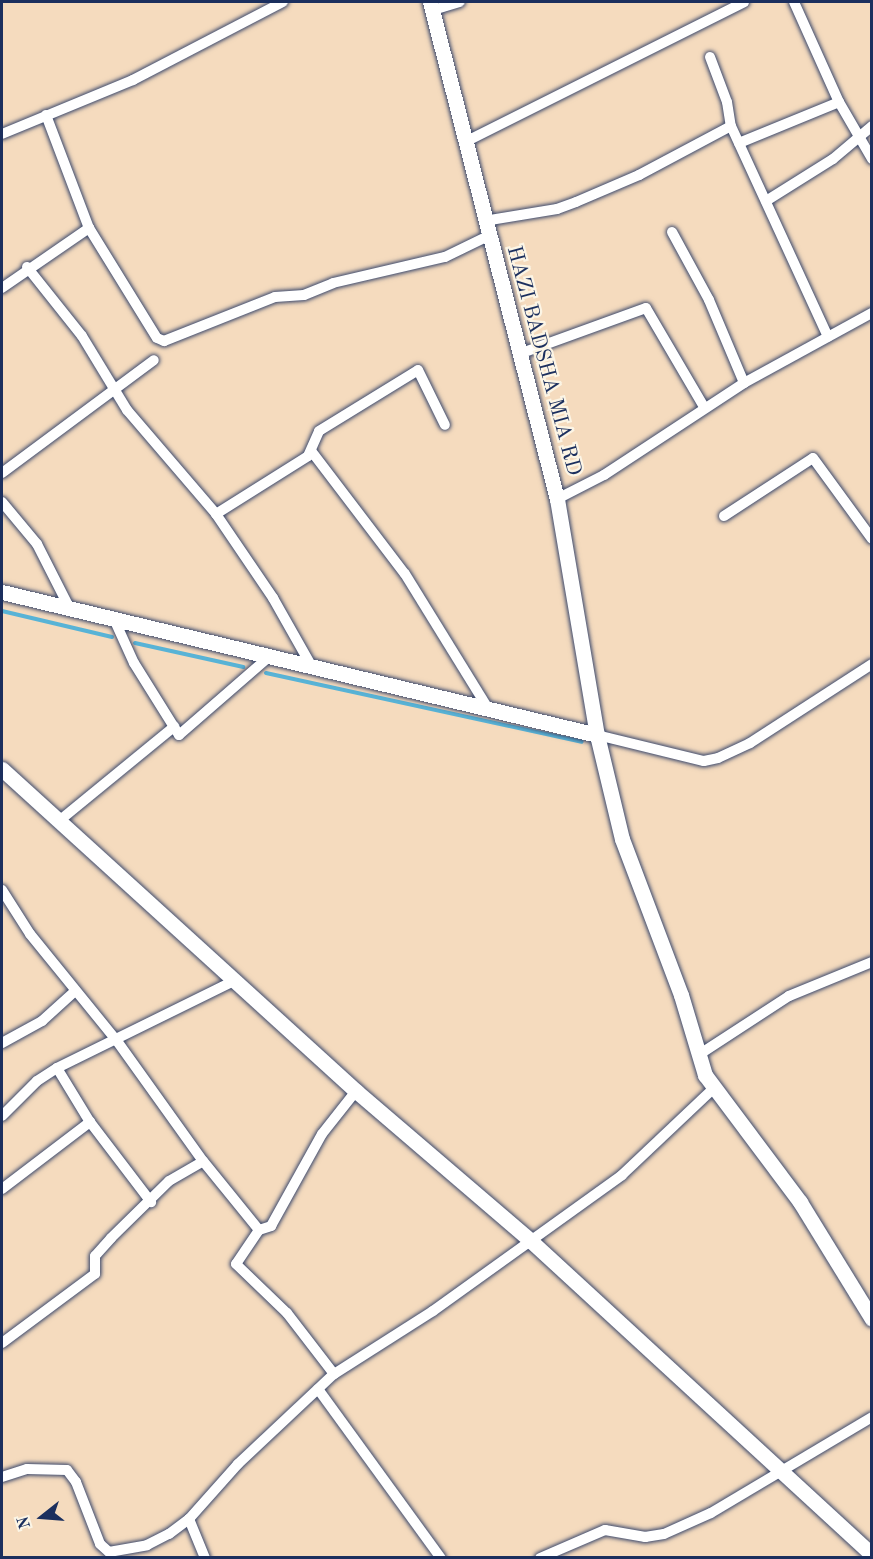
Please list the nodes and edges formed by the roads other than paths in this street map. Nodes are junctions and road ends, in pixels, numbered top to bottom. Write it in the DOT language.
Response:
graph roads {
  1 [pos="283,2"];
  2 [pos="460,2"];
  3 [pos="744,2"];
  4 [pos="794,2"];
  5 [pos="432,6"];
  6 [pos="710,57"];
  7 [pos="839,102"];
  8 [pos="46,115"];
  9 [pos="732,126"];
  10 [pos="872,126"];
  11 [pos="2,134"];
  12 [pos="858,135"];
  13 [pos="465,142"];
  14 [pos="739,143"];
  15 [pos="872,159"];
  16 [pos="766,201"];
  17 [pos="484,221"];
  18 [pos="89,228"];
  19 [pos="672,232"];
  20 [pos="489,236"];
  21 [pos="27,267"];
  22 [pos="2,288"];
  23 [pos="872,313"];
  24 [pos="828,337"];
  25 [pos="519,354"];
  26 [pos="154,360"];
  27 [pos="744,383"];
  28 [pos="113,390"];
  29 [pos="704,406"];
  30 [pos="445,424"];
  31 [pos="312,452"];
  32 [pos="2,473"];
  33 [pos="557,499"];
  34 [pos="2,502"];
  35 [pos="216,514"];
  36 [pos="724,516"];
  37 [pos="872,538"];
  38 [pos="2,592"];
  39 [pos="69,607"];
  40 [pos="114,619"];
  41 [pos="272,655"];
  42 [pos="872,664"];
  43 [pos="312,667"];
  44 [pos="489,710"];
  45 [pos="174,727"];
  46 [pos="597,735"];
  47 [pos="2,769"];
  48 [pos="58,821"];
  49 [pos="2,890"];
  50 [pos="872,962"];
  51 [pos="234,981"];
  52 [pos="74,992"];
  53 [pos="117,1041"];
  54 [pos="2,1043"];
  55 [pos="699,1054"];
  56 [pos="57,1068"];
  57 [pos="713,1089"];
  58 [pos="356,1091"];
  59 [pos="2,1116"];
  60 [pos="90,1122"];
  61 [pos="203,1161"];
  62 [pos="2,1189"];
  63 [pos="151,1202"];
  64 [pos="259,1230"];
  65 [pos="531,1240"];
  66 [pos="872,1319"];
  67 [pos="2,1343"];
  68 [pos="334,1374"];
  69 [pos="318,1389"];
  70 [pos="872,1417"];
  71 [pos="780,1474"];
  72 [pos="2,1477"];
  73 [pos="189,1519"];
  74 [pos="872,1555"];
  75 [pos="205,1557"];
  76 [pos="441,1557"];
  77 [pos="540,1557"];
  1 -- 8 [label="street"];
  2 -- 5 [label="street"];
  3 -- 13 [label="street"];
  4 -- 7 [label="street"];
  5 -- 13 [label="street, HAZI BADSHA MIA RD"];
  6 -- 9 [label="street"];
  7 -- 12 [label="street"];
  7 -- 14 [label="street"];
  8 -- 11 [label="street"];
  8 -- 18 [label="street"];
  9 -- 14 [label="street"];
  9 -- 17 [label="street"];
  10 -- 12 [label="street"];
  12 -- 15 [label="street"];
  12 -- 16 [label="street"];
  13 -- 17 [label="street, HAZI BADSHA MIA RD"];
  14 -- 16 [label="street"];
  16 -- 24 [label="street"];
  17 -- 20 [label="street, HAZI BADSHA MIA RD"];
  18 -- 20 [label="street"];
  18 -- 21 [label="street"];
  19 -- 27 [label="street"];
  20 -- 25 [label="street, HAZI BADSHA MIA RD"];
  21 -- 22 [label="street"];
  21 -- 28 [label="street"];
  23 -- 24 [label="street"];
  24 -- 27 [label="street"];
  25 -- 29 [label="street"];
  25 -- 33 [label="street, HAZI BADSHA MIA RD"];
  26 -- 28 [label="street"];
  27 -- 29 [label="street"];
  28 -- 32 [label="street"];
  28 -- 35 [label="street"];
  29 -- 33 [label="street"];
  30 -- 31 [label="street"];
  31 -- 35 [label="street"];
  31 -- 44 [label="street"];
  33 -- 46 [label="street, HAZI BADSHA MIA RD"];
  34 -- 39 [label="street"];
  35 -- 43 [label="street"];
  36 -- 37 [label="street"];
  38 -- 39 [label="street"];
  39 -- 40 [label="street"];
  40 -- 41 [label="street"];
  40 -- 45 [label="street"];
  41 -- 43 [label="street"];
  41 -- 45 [label="street"];
  42 -- 46 [label="street"];
  43 -- 44 [label="street"];
  44 -- 46 [label="street"];
  45 -- 48 [label="street"];
  46 -- 55 [label="street, HAZI BADSHA MIA RD"];
  47 -- 48 [label="street"];
  48 -- 51 [label="street"];
  49 -- 52 [label="street"];
  50 -- 55 [label="street"];
  51 -- 53 [label="street"];
  51 -- 58 [label="street"];
  52 -- 53 [label="street"];
  52 -- 54 [label="street"];
  53 -- 56 [label="street"];
  53 -- 61 [label="street"];
  55 -- 57 [label="street, HAZI BADSHA MIA RD"];
  56 -- 59 [label="street"];
  56 -- 60 [label="street"];
  57 -- 65 [label="street"];
  57 -- 66 [label="street, HAZI BADSHA MIA RD"];
  58 -- 64 [label="street"];
  58 -- 65 [label="street"];
  60 -- 62 [label="street"];
  60 -- 63 [label="street"];
  61 -- 63 [label="street"];
  61 -- 64 [label="street"];
  63 -- 67 [label="street"];
  64 -- 68 [label="street"];
  65 -- 68 [label="street"];
  65 -- 71 [label="street"];
  68 -- 69 [label="street"];
  69 -- 73 [label="street"];
  69 -- 76 [label="street"];
  70 -- 71 [label="street"];
  71 -- 74 [label="street"];
  71 -- 77 [label="street"];
  72 -- 73 [label="street"];
  73 -- 75 [label="street"];
}
